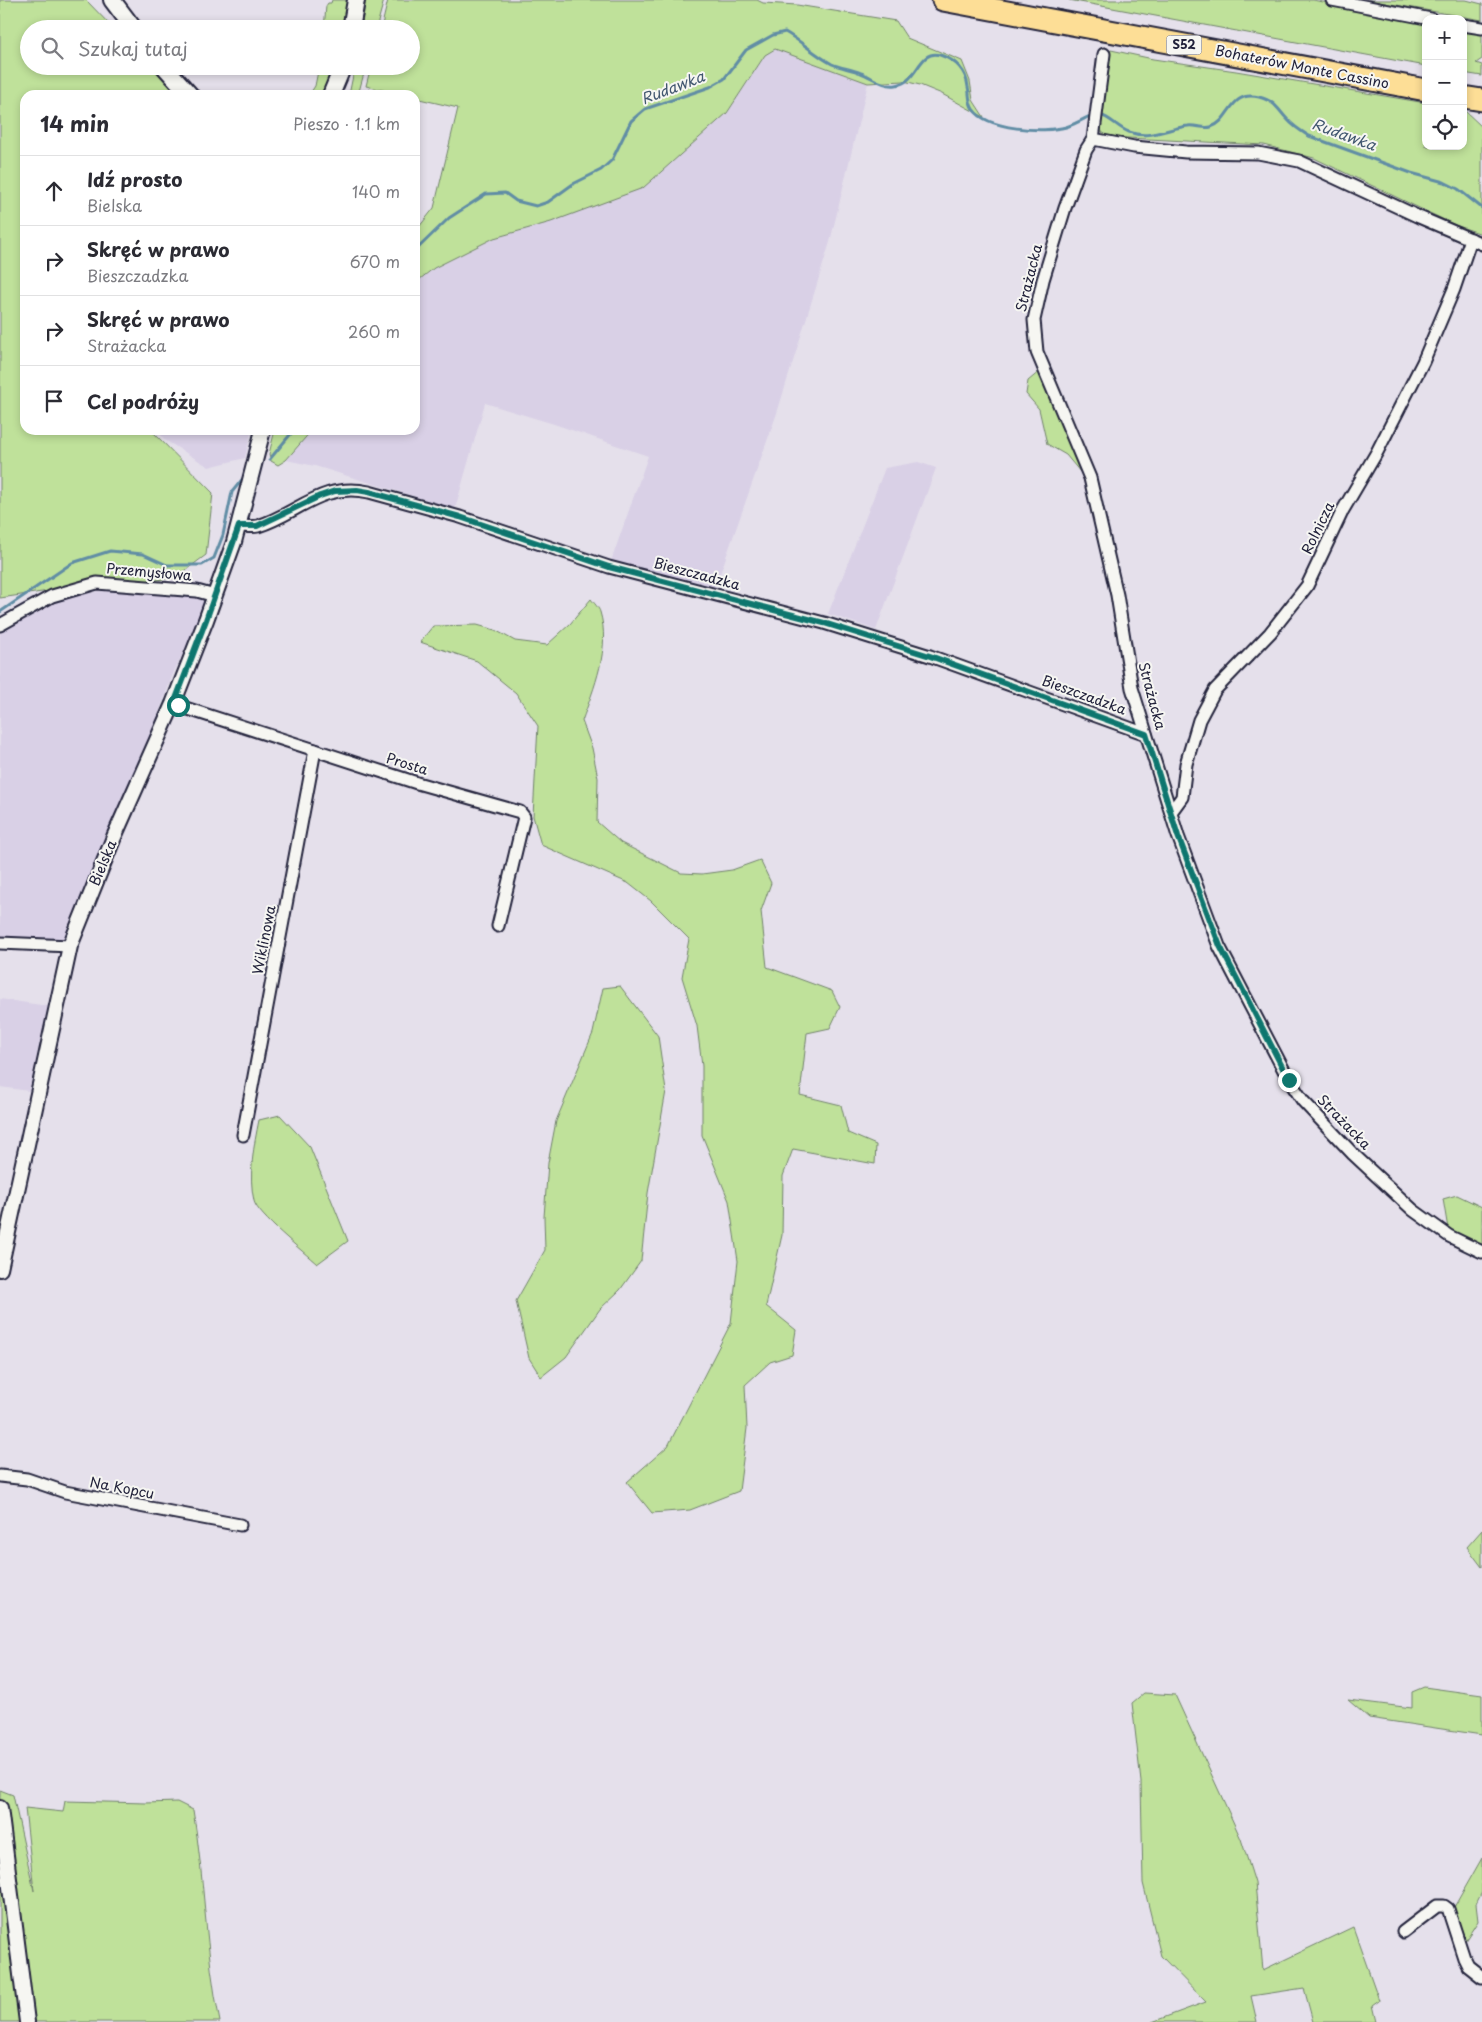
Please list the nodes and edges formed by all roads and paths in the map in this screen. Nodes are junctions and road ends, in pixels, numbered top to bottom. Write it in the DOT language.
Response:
graph roads {
  1 [pos="112,0"];
  2 [pos="356,0"];
  3 [pos="943,0"];
  4 [pos="1019,0"];
  5 [pos="1332,0"];
  6 [pos="1422,17"];
  7 [pos="127,20"];
  8 [pos="353,20"];
  9 [pos="1467,26"];
  10 [pos="1482,28"];
  11 [pos="1104,54"];
  12 [pos="1422,74"];
  13 [pos="172,75"];
  14 [pos="340,75"];
  15 [pos="343,75"];
  16 [pos="1467,83"];
  17 [pos="1482,86"];
  18 [pos="1422,89"];
  19 [pos="186,90"];
  20 [pos="333,90"];
  21 [pos="342,90"];
  22 [pos="1467,98"];
  23 [pos="1482,100"];
  24 [pos="1093,139"];
  25 [pos="1471,239"];
  26 [pos="1482,244"];
  27 [pos="262,435"];
  28 [pos="239,526"];
  29 [pos="215,596"];
  30 [pos="0,625"];
  31 [pos="174,704"];
  32 [pos="1146,734"];
  33 [pos="315,750"];
  34 [pos="1171,812"];
  35 [pos="498,926"];
  36 [pos="0,943"];
  37 [pos="70,946"];
  38 [pos="243,1135"];
  39 [pos="1482,1252"];
  40 [pos="0,1269"];
  41 [pos="0,1476"];
  42 [pos="240,1525"];
  43 [pos="0,1808"];
  44 [pos="1403,1932"];
  45 [pos="1482,1977"];
  46 [pos="27,2022"];
  1 -- 7 [label="main road"];
  2 -- 8 [label="main road"];
  3 -- 18 [label="highway, Bohaterów Monte Cassino / S52"];
  4 -- 12 [label="highway, Bohaterów Monte Cassino / S52"];
  5 -- 6 [label="street"];
  9 -- 10 [label="street"];
  11 -- 24 [label="street, Strażacka"];
  13 -- 19 [label="main road"];
  14 -- 20 [label="main road"];
  15 -- 21 [label="main road"];
  16 -- 17 [label="highway"];
  22 -- 23 [label="highway"];
  24 -- 25 [label="street"];
  24 -- 32 [label="street, Strażacka"];
  25 -- 26 [label="street"];
  25 -- 34 [label="street, Rolnicza"];
  27 -- 28 [label="street, Bielska"];
  28 -- 29 [label="street, Bielska"];
  28 -- 32 [label="street, Bieszczadzka"];
  29 -- 30 [label="street, Przemysłowa"];
  29 -- 31 [label="street, Bielska"];
  31 -- 33 [label="street, Prosta"];
  31 -- 37 [label="street, Bielska"];
  32 -- 34 [label="street, Strażacka"];
  33 -- 35 [label="street, Prosta"];
  33 -- 38 [label="street, Wiklinowa"];
  34 -- 39 [label="street, Strażacka"];
  36 -- 37 [label="street"];
  37 -- 40 [label="street, Bielska"];
  41 -- 42 [label="street, Na Kopcu"];
  43 -- 46 [label="street"];
  44 -- 45 [label="street"];
}
